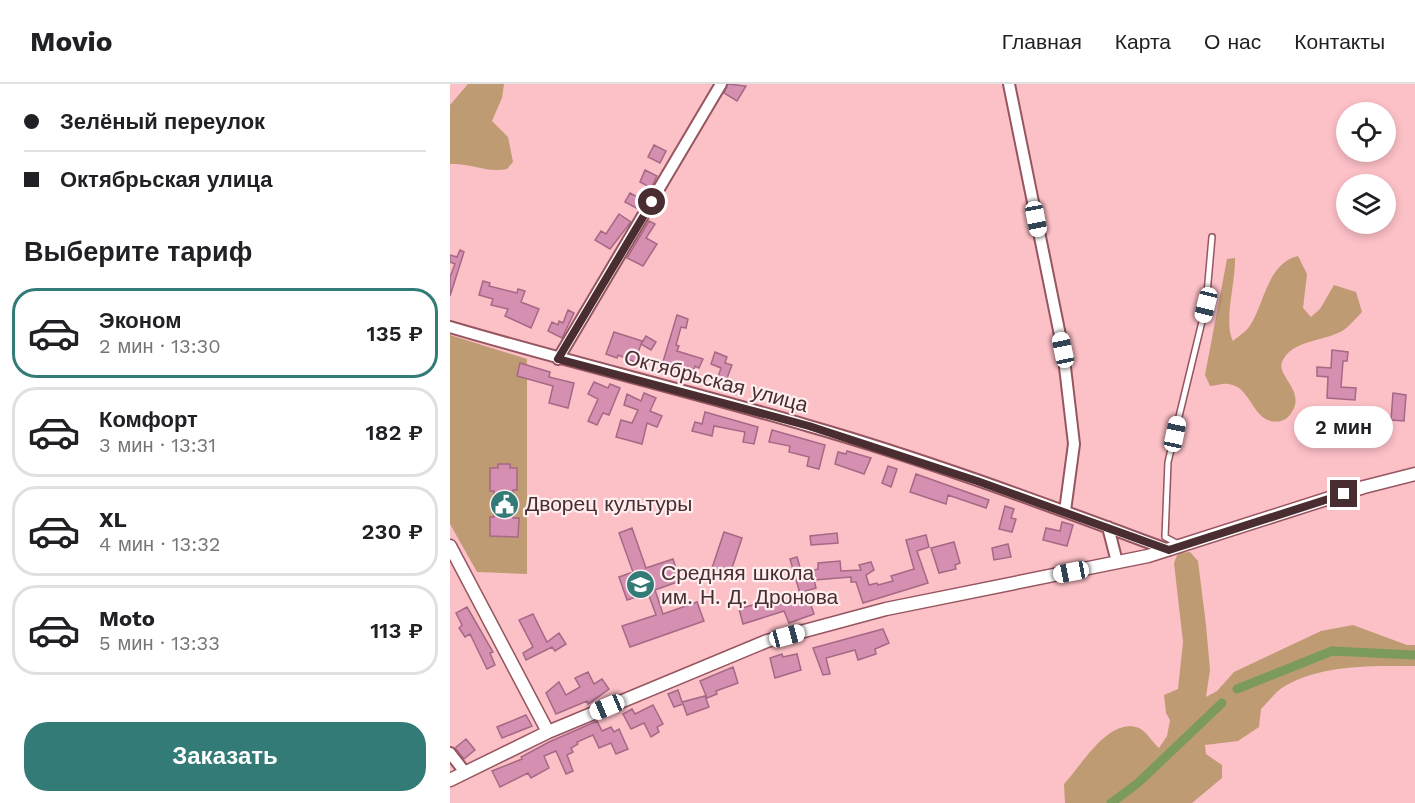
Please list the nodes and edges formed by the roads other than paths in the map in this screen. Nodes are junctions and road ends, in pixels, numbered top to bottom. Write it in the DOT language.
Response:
graph roads {
  1 [pos="721,84"];
  2 [pos="1009,84"];
  3 [pos="1212,237"];
  4 [pos="450,327"];
  5 [pos="558,359"];
  6 [pos="1415,474"];
  7 [pos="1065,511"];
  8 [pos="1108,527"];
  9 [pos="1164,537"];
  10 [pos="1154,545"];
  11 [pos="450,546"];
  12 [pos="1183,546"];
  13 [pos="1169,550"];
  14 [pos="1117,562"];
  15 [pos="548,732"];
  16 [pos="450,753"];
  17 [pos="464,771"];
  18 [pos="450,780"];
  1 -- 5 [label="street"];
  2 -- 7 [label="street"];
  3 -- 9 [label="lane"];
  4 -- 5 [label="street, Октябрьская улица"];
  5 -- 7 [label="street, Октябрьская улица"];
  6 -- 12 [label="street"];
  7 -- 8 [label="street, Октябрьская улица"];
  8 -- 10 [label="street, Октябрьская улица"];
  8 -- 14 [label="street"];
  9 -- 10 [label="lane"];
  9 -- 12 [label="lane"];
  10 -- 13 [label="street, Октябрьская улица"];
  11 -- 15 [label="street"];
  12 -- 13 [label="street"];
  13 -- 14 [label="street"];
  14 -- 15 [label="street"];
  15 -- 17 [label="street"];
  16 -- 17 [label="street"];
  17 -- 18 [label="street"];
}
